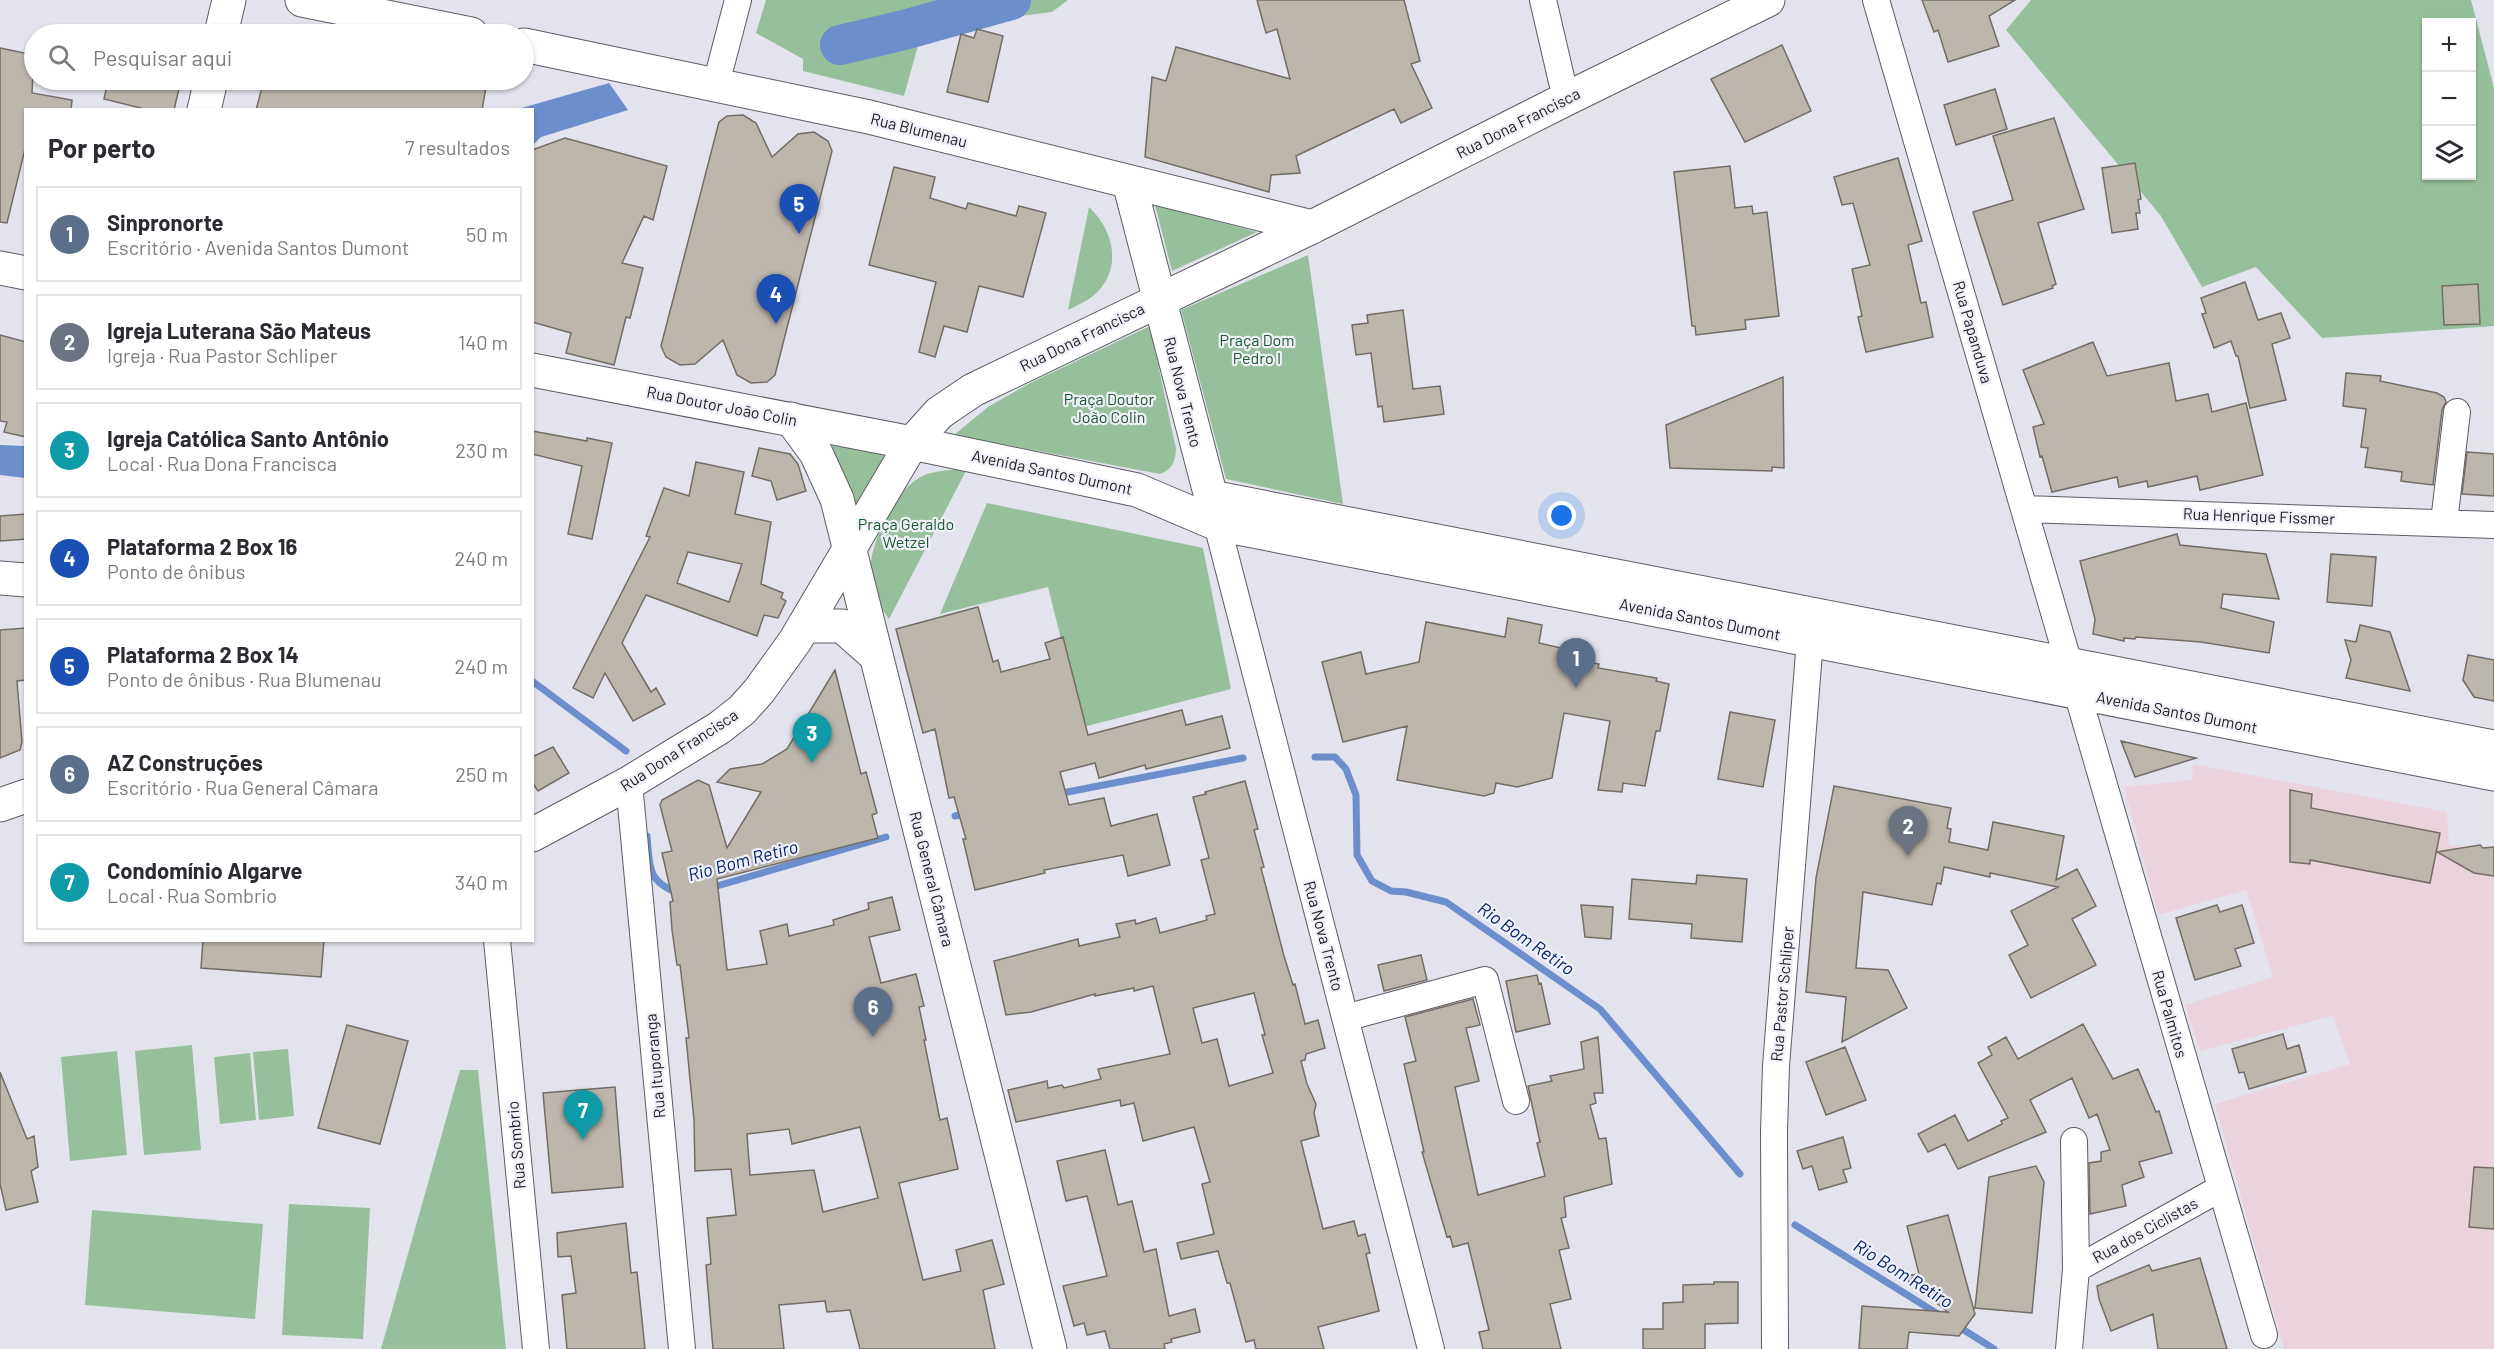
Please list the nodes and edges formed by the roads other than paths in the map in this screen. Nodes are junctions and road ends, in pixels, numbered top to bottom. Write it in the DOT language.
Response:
graph roads {
  1 [pos="229,0"];
  2 [pos="302,0"];
  3 [pos="738,0"];
  4 [pos="1543,0"];
  5 [pos="1768,0"];
  6 [pos="1876,0"];
  7 [pos="223,24"];
  8 [pos="421,24"];
  9 [pos="534,47"];
  10 [pos="716,84"];
  11 [pos="209,90"];
  12 [pos="1566,99"];
  13 [pos="204,108"];
  14 [pos="1129,182"];
  15 [pos="1312,227"];
  16 [pos="0,268"];
  17 [pos="24,273"];
  18 [pos="1160,300"];
  19 [pos="534,370"];
  20 [pos="2457,412"];
  21 [pos="791,419"];
  22 [pos="912,443"];
  23 [pos="1137,490"];
  24 [pos="1211,497"];
  25 [pos="2024,510"];
  26 [pos="2444,522"];
  27 [pos="2488,526"];
  28 [pos="849,549"];
  29 [pos="0,578"];
  30 [pos="24,580"];
  31 [pos="804,626"];
  32 [pos="1810,640"];
  33 [pos="876,656"];
  34 [pos="2073,678"];
  35 [pos="2494,747"];
  36 [pos="2494,774"];
  37 [pos="629,783"];
  38 [pos="24,797"];
  39 [pos="0,805"];
  40 [pos="534,835"];
  41 [pos="497,942"];
  42 [pos="1345,1018"];
  43 [pos="1516,1101"];
  44 [pos="2074,1141"];
  45 [pos="2221,1188"];
  46 [pos="2076,1269"];
  47 [pos="2264,1335"];
  48 [pos="536,1349"];
  49 [pos="682,1349"];
  50 [pos="1050,1349"];
  51 [pos="1431,1349"];
  52 [pos="1774,1349"];
  53 [pos="2068,1349"];
  1 -- 7 [label="main road"];
  2 -- 8 [label="main road"];
  3 -- 10 [label="street"];
  4 -- 12 [label="street"];
  5 -- 12 [label="main road, Rua Dona Francisca"];
  6 -- 25 [label="street, Rua Papanduva"];
  9 -- 10 [label="main road, Rua Blumenau"];
  10 -- 14 [label="main road, Rua Blumenau"];
  11 -- 13 [label="main road"];
  12 -- 15 [label="main road, Rua Dona Francisca"];
  14 -- 15 [label="main road, Rua Blumenau"];
  14 -- 18 [label="main road, Rua Nova Trento"];
  15 -- 18 [label="main road, Rua Dona Francisca"];
  16 -- 17 [label="main road"];
  18 -- 22 [label="main road, Rua Dona Francisca"];
  18 -- 24 [label="main road, Rua Nova Trento"];
  19 -- 21 [label="main road, Rua Doutor João Colin"];
  20 -- 26 [label="street"];
  21 -- 22 [label="main road, Rua Doutor João Colin"];
  21 -- 28 [label="main road, Rua General Câmara"];
  22 -- 23 [label="main road, Avenida Santos Dumont"];
  22 -- 28 [label="main road, Rua Dona Francisca"];
  23 -- 24 [label="main road, Avenida Santos Dumont"];
  23 -- 24 [label="main road"];
  24 -- 32 [label="main road, Avenida Santos Dumont"];
  24 -- 34 [label="main road, Avenida Santos Dumont"];
  24 -- 42 [label="street, Rua Nova Trento"];
  25 -- 26 [label="street, Rua Henrique Fissmer"];
  25 -- 34 [label="street, Rua Papanduva"];
  26 -- 27 [label="street, Rua Henrique Fissmer"];
  28 -- 31 [label="main road, Rua Dona Francisca"];
  28 -- 33 [label="main road, Rua General Câmara"];
  29 -- 30 [label="main road"];
  31 -- 33 [label="main road"];
  31 -- 37 [label="main road, Rua Dona Francisca"];
  32 -- 34 [label="main road, Avenida Santos Dumont"];
  32 -- 52 [label="street, Rua Pastor Schliper"];
  33 -- 50 [label="main road, Rua General Câmara"];
  34 -- 35 [label="main road, Avenida Santos Dumont"];
  34 -- 36 [label="main road, Avenida Santos Dumont"];
  34 -- 45 [label="street, Rua Palmitos"];
  37 -- 40 [label="main road, Rua Dona Francisca"];
  37 -- 49 [label="street, Rua Ituporanga"];
  38 -- 39 [label="main road"];
  41 -- 48 [label="street, Rua Sombrio"];
  42 -- 43 [label="street"];
  42 -- 51 [label="street, Rua Nova Trento"];
  44 -- 46 [label="street"];
  45 -- 46 [label="street, Rua dos Ciclistas"];
  45 -- 47 [label="street, Rua Palmitos"];
  46 -- 53 [label="street, Rua dos Ciclistas"];
}
